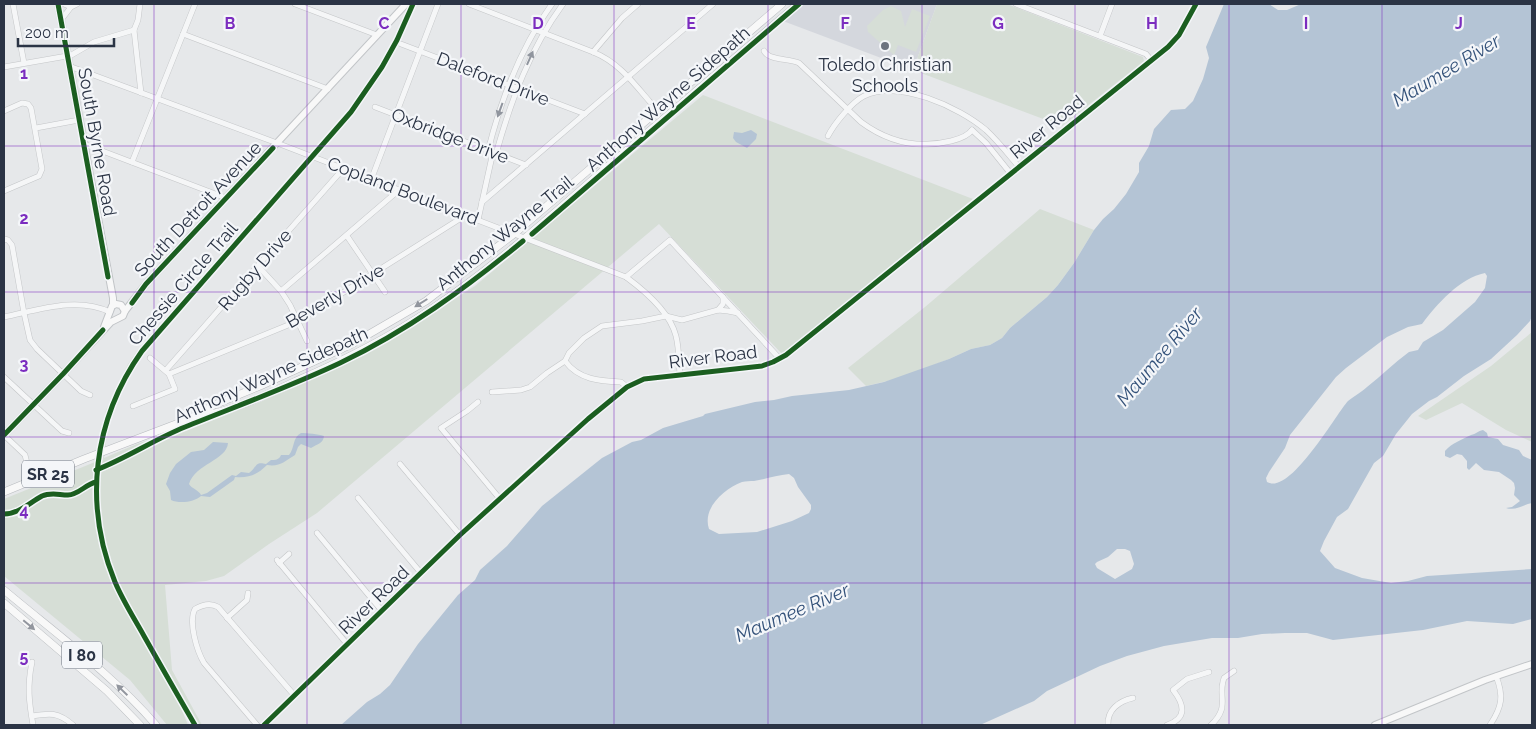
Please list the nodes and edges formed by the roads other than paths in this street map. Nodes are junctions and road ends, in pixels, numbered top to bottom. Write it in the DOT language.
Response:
graph roads {
  1 [pos="13,4"];
  2 [pos="58,4"];
  3 [pos="64,4"];
  4 [pos="77,4"];
  5 [pos="140,4"];
  6 [pos="146,4"];
  7 [pos="194,4"];
  8 [pos="295,4"];
  9 [pos="406,4"];
  10 [pos="438,4"];
  11 [pos="468,4"];
  12 [pos="552,4"];
  13 [pos="563,4"];
  14 [pos="638,4"];
  15 [pos="713,4"];
  16 [pos="782,4"];
  17 [pos="798,4"];
  18 [pos="1016,4"];
  19 [pos="1112,4"];
  20 [pos="1196,4"];
  21 [pos="71,7"];
  22 [pos="61,20"];
  23 [pos="138,20"];
  24 [pos="535,29"];
  25 [pos="134,30"];
  26 [pos="543,33"];
  27 [pos="183,34"];
  28 [pos="377,35"];
  29 [pos="1100,36"];
  30 [pos="401,44"];
  31 [pos="764,51"];
  32 [pos="420,52"];
  33 [pos="594,52"];
  34 [pos="68,56"];
  35 [pos="1152,60"];
  36 [pos="24,63"];
  37 [pos="69,66"];
  38 [pos="4,67"];
  39 [pos="628,77"];
  40 [pos="509,86"];
  41 [pos="328,89"];
  42 [pos="518,89"];
  43 [pos="141,92"];
  44 [pos="157,99"];
  45 [pos="650,102"];
  46 [pos="375,107"];
  47 [pos="848,110"];
  48 [pos="4,112"];
  49 [pos="585,114"];
  50 [pos="396,115"];
  51 [pos="79,120"];
  52 [pos="972,120"];
  53 [pos="36,128"];
  54 [pos="972,130"];
  55 [pos="828,136"];
  56 [pos="277,143"];
  57 [pos="84,144"];
  58 [pos="492,152"];
  59 [pos="132,162"];
  60 [pos="526,165"];
  61 [pos="1019,167"];
  62 [pos="343,169"];
  63 [pos="1011,174"];
  64 [pos="371,180"];
  65 [pos="399,190"];
  66 [pos="4,191"];
  67 [pos="226,198"];
  68 [pos="555,199"];
  69 [pos="482,202"];
  70 [pos="466,216"];
  71 [pos="478,220"];
  72 [pos="514,234"];
  73 [pos="346,236"];
  74 [pos="524,238"];
  75 [pos="4,239"];
  76 [pos="258,266"];
  77 [pos="636,269"];
  78 [pos="374,274"];
  79 [pos="626,278"];
  80 [pos="472,280"];
  81 [pos="634,283"];
  82 [pos="110,286"];
  83 [pos="281,291"];
  84 [pos="385,292"];
  85 [pos="723,297"];
  86 [pos="122,306"];
  87 [pos="111,309"];
  88 [pos="718,310"];
  89 [pos="24,313"];
  90 [pos="738,313"];
  91 [pos="666,316"];
  92 [pos="4,317"];
  93 [pos="117,319"];
  94 [pos="682,320"];
  95 [pos="298,321"];
  96 [pos="103,330"];
  97 [pos="674,331"];
  98 [pos="307,341"];
  99 [pos="150,358"];
  100 [pos="780,359"];
  101 [pos="565,361"];
  102 [pos="167,372"];
  103 [pos="63,374"];
  104 [pos="680,375"];
  105 [pos="4,377"];
  106 [pos="627,387"];
  107 [pos="492,392"];
  108 [pos="90,395"];
  109 [pos="478,402"];
  110 [pos="33,405"];
  111 [pos="133,406"];
  112 [pos="189,418"];
  113 [pos="69,433"];
  114 [pos="4,435"];
  115 [pos="27,462"];
  116 [pos="400,464"];
  117 [pos="4,492"];
  118 [pos="358,498"];
  119 [pos="500,499"];
  120 [pos="316,533"];
  121 [pos="460,535"];
  122 [pos="289,554"];
  123 [pos="421,573"];
  124 [pos="4,590"];
  125 [pos="248,593"];
  126 [pos="4,603"];
  127 [pos="382,611"];
  128 [pos="227,618"];
  129 [pos="347,644"];
  130 [pos="32,662"];
  131 [pos="1532,664"];
  132 [pos="1234,671"];
  133 [pos="1209,672"];
  134 [pos="1495,676"];
  135 [pos="294,696"];
  136 [pos="1133,698"];
  137 [pos="32,716"];
  138 [pos="33,725"];
  139 [pos="73,725"];
  140 [pos="140,725"];
  141 [pos="156,725"];
  142 [pos="257,725"];
  143 [pos="264,725"];
  144 [pos="1108,725"];
  145 [pos="1168,725"];
  146 [pos="1212,725"];
  147 [pos="1375,725"];
  148 [pos="1490,725"];
  1 -- 36 [label="street"];
  2 -- 22 [label="main road, South Byrne Road"];
  3 -- 21 [label="street"];
  4 -- 21 [label="street"];
  5 -- 23 [label="street"];
  6 -- 23 [label="street"];
  7 -- 27 [label="street"];
  8 -- 28 [label="street"];
  9 -- 28 [label="main road, South Detroit Avenue"];
  10 -- 32 [label="street"];
  11 -- 24 [label="street"];
  12 -- 24 [label="street"];
  13 -- 26 [label="street"];
  14 -- 33 [label="street"];
  15 -- 39 [label="street"];
  16 -- 68 [label="highway, Anthony Wayne Trail / SR 25"];
  17 -- 74 [label="highway, Anthony Wayne Trail / SR 25"];
  18 -- 29 [label="street"];
  19 -- 29 [label="street"];
  20 -- 35 [label="street, River Road"];
  21 -- 22 [label="street"];
  22 -- 34 [label="main road, South Byrne Road"];
  23 -- 25 [label="street"];
  24 -- 26 [label="street"];
  24 -- 40 [label="street"];
  25 -- 34 [label="street"];
  25 -- 43 [label="street"];
  26 -- 33 [label="street"];
  42 -- 26 [label="street, one-way"];
  27 -- 41 [label="street"];
  27 -- 44 [label="street"];
  28 -- 41 [label="main road, South Detroit Avenue"];
  29 -- 35 [label="street"];
  30 -- 32 [label="street, Daleford Drive"];
  31 -- 47 [label="street"];
  32 -- 40 [label="street, Daleford Drive"];
  32 -- 50 [label="street"];
  33 -- 39 [label="street"];
  34 -- 36 [label="street"];
  34 -- 37 [label="main road, South Byrne Road"];
  35 -- 61 [label="street, River Road"];
  36 -- 38 [label="street"];
  37 -- 43 [label="street, Copland Boulevard"];
  37 -- 51 [label="main road, South Byrne Road"];
  39 -- 45 [label="street"];
  39 -- 49 [label="street"];
  40 -- 42 [label="street, Daleford Drive"];
  40 -- 58 [label="street, one-way"];
  41 -- 56 [label="main road, South Detroit Avenue"];
  42 -- 49 [label="street, Daleford Drive"];
  42 -- 58 [label="street"];
  43 -- 44 [label="street, Copland Boulevard"];
  44 -- 56 [label="street, Copland Boulevard"];
  44 -- 59 [label="street"];
  46 -- 50 [label="street, Oxbridge Drive"];
  47 -- 52 [label="street"];
  47 -- 54 [label="street"];
  47 -- 55 [label="street"];
  48 -- 53 [label="street"];
  49 -- 60 [label="street"];
  50 -- 58 [label="street, Oxbridge Drive"];
  50 -- 64 [label="street"];
  51 -- 53 [label="street"];
  51 -- 57 [label="main road, South Byrne Road"];
  52 -- 54 [label="street"];
  52 -- 61 [label="street"];
  53 -- 66 [label="street"];
  54 -- 63 [label="street"];
  56 -- 62 [label="street, Copland Boulevard"];
  56 -- 67 [label="main road, South Detroit Avenue"];
  57 -- 59 [label="street"];
  57 -- 82 [label="main road, South Byrne Road"];
  58 -- 60 [label="street, Oxbridge Drive"];
  58 -- 69 [label="street"];
  59 -- 67 [label="street"];
  60 -- 69 [label="street"];
  61 -- 63 [label="street, River Road"];
  62 -- 64 [label="street, Copland Boulevard"];
  62 -- 76 [label="street, Rugby Drive"];
  63 -- 100 [label="street, River Road"];
  64 -- 65 [label="street, Copland Boulevard"];
  65 -- 70 [label="street, Copland Boulevard"];
  65 -- 73 [label="street"];
  67 -- 86 [label="main road, South Detroit Avenue"];
  68 -- 72 [label="highway, Anthony Wayne Trail / SR 25"];
  68 -- 74 [label="highway"];
  69 -- 71 [label="street"];
  70 -- 71 [label="street, Copland Boulevard"];
  70 -- 78 [label="street, Beverly Drive"];
  71 -- 72 [label="street, Copland Boulevard"];
  72 -- 74 [label="street, Copland Boulevard"];
  72 -- 80 [label="highway"];
  72 -- 112 [label="highway, Anthony Wayne Trail / SR 25, one-way"];
  73 -- 78 [label="street"];
  73 -- 83 [label="street"];
  74 -- 79 [label="street, Copland Boulevard"];
  74 -- 80 [label="highway, Anthony Wayne Trail / SR 25"];
  75 -- 89 [label="street"];
  76 -- 83 [label="street"];
  76 -- 102 [label="street, Rugby Drive"];
  77 -- 79 [label="street"];
  77 -- 81 [label="street"];
  77 -- 85 [label="street"];
  78 -- 84 [label="street"];
  78 -- 95 [label="street, Beverly Drive"];
  79 -- 81 [label="street, Copland Boulevard"];
  80 -- 112 [label="highway, Anthony Wayne Trail / SR 25"];
  81 -- 91 [label="street, Copland Boulevard"];
  82 -- 86 [label="main road, South Byrne Road"];
  82 -- 87 [label="main road, South Byrne Road"];
  83 -- 95 [label="street"];
  85 -- 88 [label="street"];
  85 -- 90 [label="street"];
  86 -- 87 [label="main road"];
  86 -- 93 [label="main road, South Detroit Avenue"];
  87 -- 89 [label="street"];
  87 -- 93 [label="main road"];
  87 -- 96 [label="main road, South Detroit Avenue"];
  88 -- 90 [label="street"];
  88 -- 94 [label="street"];
  89 -- 92 [label="street"];
  89 -- 103 [label="street"];
  90 -- 100 [label="street"];
  91 -- 94 [label="street"];
  91 -- 97 [label="street, Copland Boulevard"];
  91 -- 101 [label="street"];
  93 -- 96 [label="main road, South Detroit Avenue"];
  94 -- 97 [label="street"];
  95 -- 98 [label="street"];
  95 -- 102 [label="street, Beverly Drive"];
  96 -- 103 [label="main road, South Detroit Avenue"];
  97 -- 104 [label="street, Copland Boulevard"];
  99 -- 102 [label="street"];
  100 -- 104 [label="street, River Road"];
  101 -- 106 [label="street"];
  101 -- 107 [label="street"];
  102 -- 111 [label="street"];
  103 -- 108 [label="street"];
  103 -- 110 [label="main road, South Detroit Avenue"];
  104 -- 106 [label="street, River Road"];
  105 -- 110 [label="street"];
  106 -- 119 [label="street, River Road"];
  109 -- 119 [label="street"];
  110 -- 113 [label="street"];
  110 -- 114 [label="main road, South Detroit Avenue"];
  112 -- 117 [label="highway, Anthony Wayne Trail / SR 25"];
  114 -- 115 [label="street"];
  116 -- 121 [label="street"];
  118 -- 123 [label="street"];
  119 -- 121 [label="street, River Road"];
  120 -- 127 [label="street"];
  121 -- 123 [label="street, River Road"];
  122 -- 129 [label="street"];
  123 -- 127 [label="street, River Road"];
  141 -- 124 [label="highway, I 80, one-way"];
  125 -- 128 [label="street"];
  126 -- 140 [label="highway, I 80, one-way"];
  127 -- 129 [label="street, River Road"];
  128 -- 135 [label="street"];
  128 -- 142 [label="street"];
  129 -- 135 [label="street, River Road"];
  130 -- 137 [label="street"];
  131 -- 134 [label="main road"];
  132 -- 146 [label="street"];
  133 -- 145 [label="street"];
  134 -- 147 [label="main road"];
  134 -- 148 [label="street"];
  135 -- 143 [label="street, River Road"];
  136 -- 144 [label="street"];
  137 -- 138 [label="street"];
  137 -- 139 [label="street"];
}
